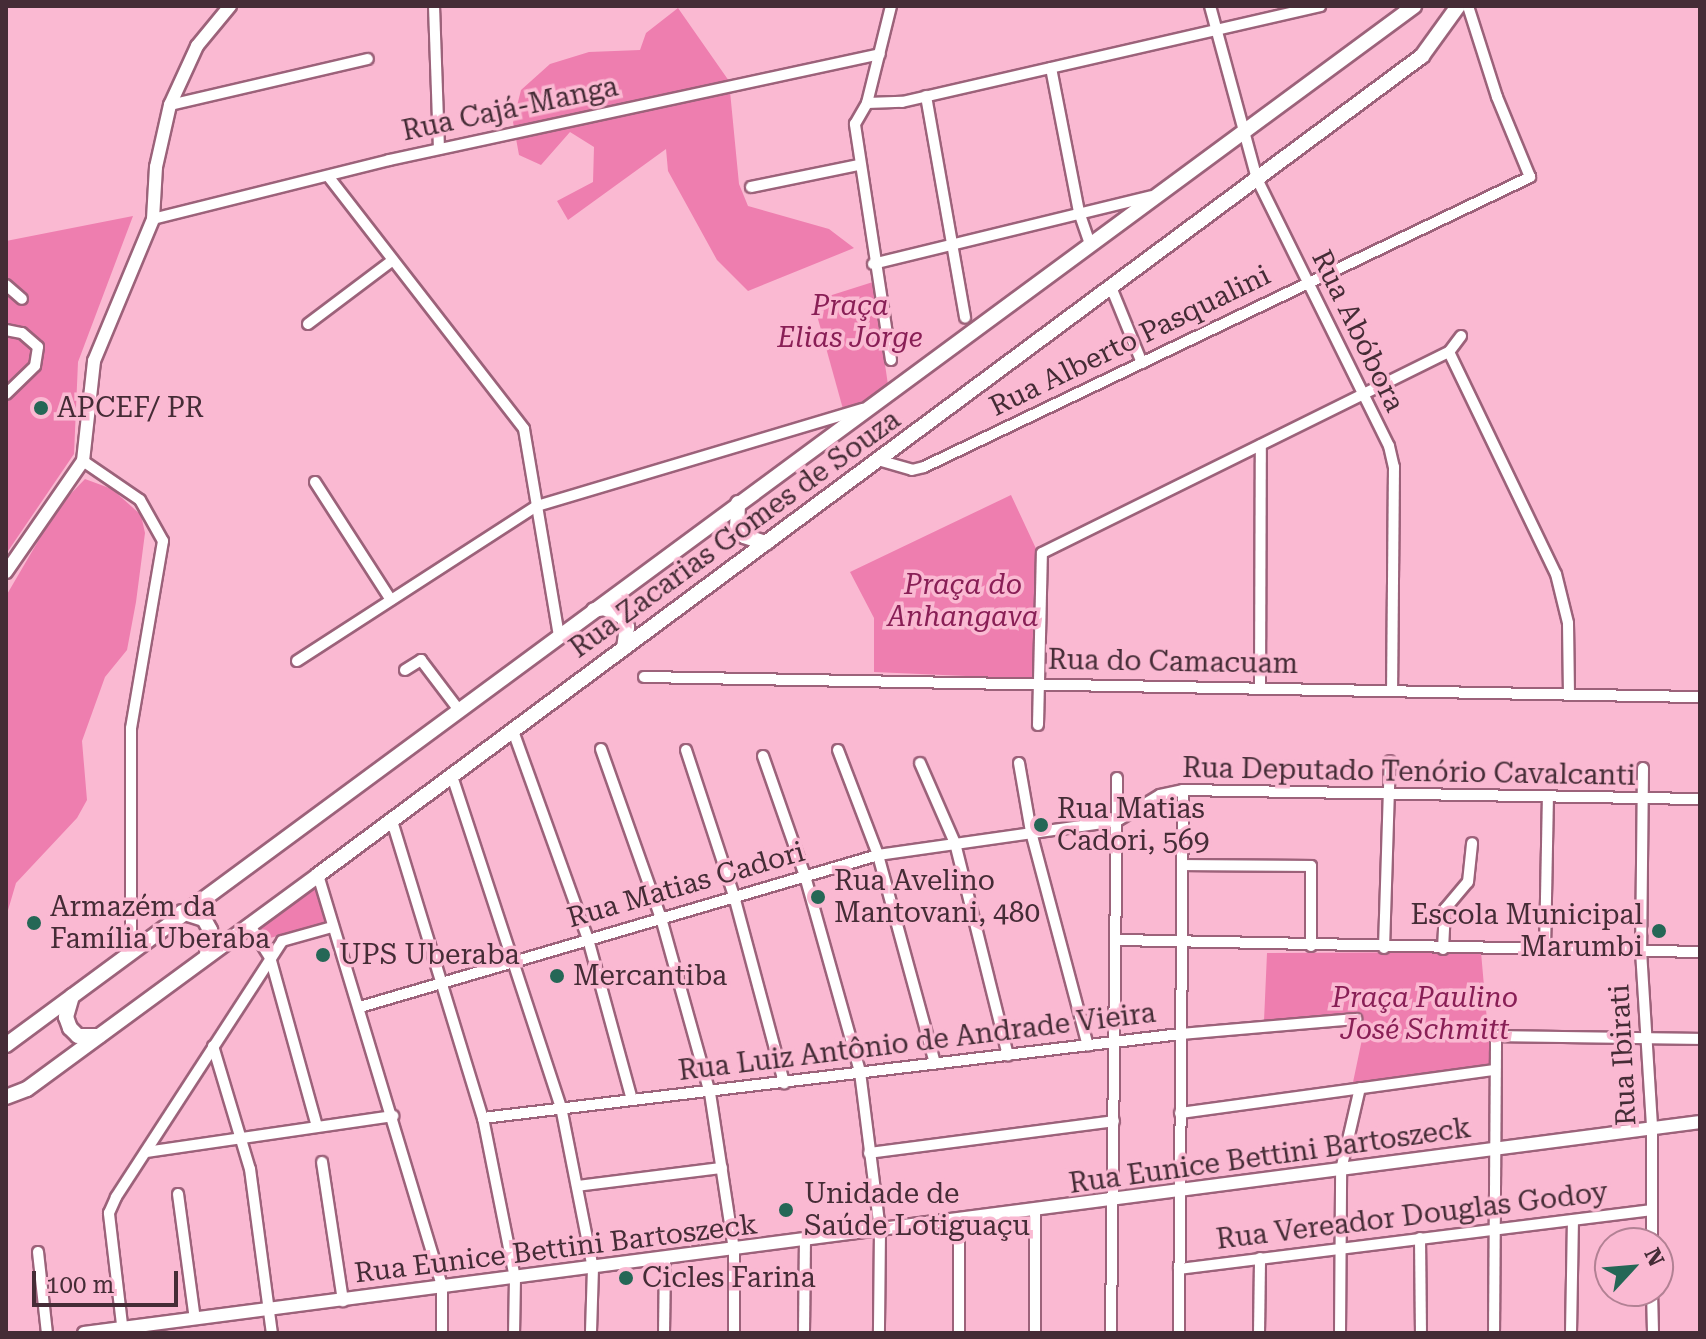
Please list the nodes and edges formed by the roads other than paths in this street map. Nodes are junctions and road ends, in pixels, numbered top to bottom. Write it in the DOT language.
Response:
graph roads {
  1 [pos="230,6"];
  2 [pos="434,6"];
  3 [pos="891,6"];
  4 [pos="1210,6"];
  5 [pos="1320,6"];
  6 [pos="1414,6"];
  7 [pos="1458,6"];
  8 [pos="1468,6"];
  9 [pos="1215,31"];
  10 [pos="880,54"];
  11 [pos="368,59"];
  12 [pos="1051,68"];
  13 [pos="926,96"];
  14 [pos="867,103"];
  15 [pos="170,105"];
  16 [pos="1242,132"];
  17 [pos="439,149"];
  18 [pos="858,165"];
  19 [pos="328,176"];
  20 [pos="1257,179"];
  21 [pos="751,187"];
  22 [pos="1157,194"];
  23 [pos="1079,212"];
  24 [pos="153,219"];
  25 [pos="951,242"];
  26 [pos="1090,244"];
  27 [pos="393,260"];
  28 [pos="873,264"];
  29 [pos="1307,283"];
  30 [pos="6,285"];
  31 [pos="1111,287"];
  32 [pos="22,299"];
  33 [pos="965,318"];
  34 [pos="308,324"];
  35 [pos="6,330"];
  36 [pos="1461,336"];
  37 [pos="1449,352"];
  38 [pos="891,360"];
  39 [pos="1142,363"];
  40 [pos="6,394"];
  41 [pos="1363,394"];
  42 [pos="868,407"];
  43 [pos="809,425"];
  44 [pos="822,441"];
  45 [pos="1261,445"];
  46 [pos="878,460"];
  47 [pos="83,461"];
  48 [pos="315,482"];
  49 [pos="738,503"];
  50 [pos="537,506"];
  51 [pos="766,543"];
  52 [pos="6,572"];
  53 [pos="391,600"];
  54 [pos="594,610"];
  55 [pos="559,637"];
  56 [pos="624,648"];
  57 [pos="297,661"];
  58 [pos="405,670"];
  59 [pos="644,677"];
  60 [pos="1039,683"];
  61 [pos="1260,687"];
  62 [pos="1392,689"];
  63 [pos="1569,694"];
  64 [pos="1700,697"];
  65 [pos="459,710"];
  66 [pos="1038,725"];
  67 [pos="513,731"];
  68 [pos="601,749"];
  69 [pos="686,750"];
  70 [pos="838,750"];
  71 [pos="763,756"];
  72 [pos="1390,761"];
  73 [pos="920,763"];
  74 [pos="1019,763"];
  75 [pos="1643,768"];
  76 [pos="452,776"];
  77 [pos="1117,778"];
  78 [pos="1183,790"];
  79 [pos="1389,792"];
  80 [pos="1548,796"];
  81 [pos="1643,798"];
  82 [pos="1700,799"];
  83 [pos="392,821"];
  84 [pos="1117,821"];
  85 [pos="1031,832"];
  86 [pos="955,843"];
  87 [pos="1472,843"];
  88 [pos="878,855"];
  89 [pos="1182,865"];
  90 [pos="318,875"];
  91 [pos="805,876"];
  92 [pos="734,896"];
  93 [pos="182,912"];
  94 [pos="661,918"];
  95 [pos="249,924"];
  96 [pos="332,927"];
  97 [pos="261,939"];
  98 [pos="588,939"];
  99 [pos="1118,940"];
  100 [pos="282,941"];
  101 [pos="1181,942"];
  102 [pos="1311,946"];
  103 [pos="1384,948"];
  104 [pos="1443,949"];
  105 [pos="131,950"];
  106 [pos="1545,950"];
  107 [pos="1641,951"];
  108 [pos="1700,952"];
  109 [pos="207,955"];
  110 [pos="270,957"];
  111 [pos="514,960"];
  112 [pos="443,981"];
  113 [pos="72,995"];
  114 [pos="360,1007"];
  115 [pos="1356,1019"];
  116 [pos="1180,1034"];
  117 [pos="99,1036"];
  118 [pos="1645,1038"];
  119 [pos="1700,1039"];
  120 [pos="1118,1044"];
  121 [pos="6,1045"];
  122 [pos="213,1046"];
  123 [pos="1088,1046"];
  124 [pos="1008,1055"];
  125 [pos="935,1063"];
  126 [pos="1495,1070"];
  127 [pos="860,1072"];
  128 [pos="784,1083"];
  129 [pos="1360,1088"];
  130 [pos="27,1089"];
  131 [pos="710,1093"];
  132 [pos="6,1097"];
  133 [pos="632,1100"];
  134 [pos="6,1105"];
  135 [pos="561,1107"];
  136 [pos="1180,1113"];
  137 [pos="393,1116"];
  138 [pos="483,1118"];
  139 [pos="1114,1121"];
  140 [pos="1700,1122"];
  141 [pos="317,1127"];
  142 [pos="1652,1128"];
  143 [pos="241,1138"];
  144 [pos="1495,1149"];
  145 [pos="146,1152"];
  146 [pos="869,1153"];
  147 [pos="322,1162"];
  148 [pos="722,1168"];
  149 [pos="1341,1170"];
  150 [pos="577,1186"];
  151 [pos="1179,1192"];
  152 [pos="178,1194"];
  153 [pos="1113,1201"];
  154 [pos="1651,1210"];
  155 [pos="1035,1211"];
  156 [pos="1573,1220"];
  157 [pos="959,1221"];
  158 [pos="1652,1227"];
  159 [pos="1494,1228"];
  160 [pos="880,1231"];
  161 [pos="1420,1238"];
  162 [pos="805,1241"];
  163 [pos="1341,1248"];
  164 [pos="734,1250"];
  165 [pos="38,1252"];
  166 [pos="1260,1258"];
  167 [pos="665,1259"];
  168 [pos="593,1268"];
  169 [pos="1179,1269"];
  170 [pos="515,1278"];
  171 [pos="442,1287"];
  172 [pos="343,1301"];
  173 [pos="1652,1307"];
  174 [pos="269,1309"];
  175 [pos="195,1319"];
  176 [pos="123,1330"];
  177 [pos="47,1333"];
  178 [pos="84,1333"];
  179 [pos="272,1333"];
  180 [pos="442,1333"];
  181 [pos="514,1333"];
  182 [pos="591,1333"];
  183 [pos="664,1333"];
  184 [pos="734,1333"];
  185 [pos="804,1333"];
  186 [pos="879,1333"];
  187 [pos="959,1333"];
  188 [pos="1035,1333"];
  189 [pos="1111,1333"];
  190 [pos="1179,1333"];
  191 [pos="1259,1333"];
  192 [pos="1340,1333"];
  193 [pos="1421,1333"];
  194 [pos="1494,1333"];
  195 [pos="1571,1333"];
  196 [pos="1653,1333"];
  1 -- 15 [label="street"];
  2 -- 17 [label="street"];
  3 -- 10 [label="street"];
  4 -- 9 [label="street, Rua Abóbora"];
  5 -- 9 [label="street"];
  6 -- 16 [label="main road, Rua Zacarias Gomes de Souza"];
  7 -- 20 [label="main road, Rua Zacarias Gomes de Souza"];
  8 -- 29 [label="street, Rua Alberto Pasqualini"];
  9 -- 12 [label="street"];
  9 -- 16 [label="street, Rua Abóbora"];
  10 -- 14 [label="street"];
  10 -- 17 [label="street, Rua Cajá-Manga"];
  11 -- 15 [label="street"];
  12 -- 13 [label="street"];
  12 -- 23 [label="street"];
  13 -- 14 [label="street"];
  13 -- 25 [label="street"];
  14 -- 18 [label="street"];
  15 -- 24 [label="street"];
  16 -- 20 [label="street, Rua Abóbora"];
  16 -- 22 [label="main road, Rua Zacarias Gomes de Souza"];
  17 -- 19 [label="street, Rua Cajá-Manga"];
  18 -- 21 [label="street"];
  18 -- 28 [label="street"];
  19 -- 24 [label="street, Rua Cajá-Manga"];
  19 -- 27 [label="street"];
  20 -- 29 [label="street, Rua Abóbora"];
  20 -- 31 [label="main road, Rua Zacarias Gomes de Souza"];
  22 -- 23 [label="street"];
  22 -- 26 [label="main road, Rua Zacarias Gomes de Souza"];
  23 -- 25 [label="street"];
  23 -- 26 [label="street"];
  24 -- 47 [label="street"];
  25 -- 28 [label="street"];
  25 -- 33 [label="street"];
  26 -- 42 [label="main road, Rua Zacarias Gomes de Souza"];
  27 -- 34 [label="street"];
  27 -- 50 [label="street"];
  28 -- 38 [label="street"];
  29 -- 39 [label="street, Rua Alberto Pasqualini"];
  29 -- 41 [label="street, Rua Abóbora"];
  30 -- 32 [label="street"];
  31 -- 39 [label="street"];
  31 -- 46 [label="main road, Rua Zacarias Gomes de Souza"];
  35 -- 40 [label="street"];
  36 -- 37 [label="street"];
  37 -- 41 [label="street"];
  37 -- 63 [label="street"];
  39 -- 46 [label="street, Rua Alberto Pasqualini"];
  41 -- 45 [label="street"];
  41 -- 62 [label="street, Rua Abóbora"];
  42 -- 43 [label="street"];
  42 -- 44 [label="main road, Rua Zacarias Gomes de Souza"];
  43 -- 44 [label="street"];
  43 -- 50 [label="street"];
  44 -- 49 [label="main road, Rua Zacarias Gomes de Souza"];
  45 -- 60 [label="street"];
  45 -- 61 [label="street"];
  46 -- 51 [label="main road, Rua Zacarias Gomes de Souza"];
  47 -- 52 [label="street"];
  47 -- 105 [label="street"];
  48 -- 53 [label="street"];
  49 -- 51 [label="main road"];
  49 -- 54 [label="main road, Rua Zacarias Gomes de Souza"];
  50 -- 53 [label="street"];
  50 -- 55 [label="street"];
  51 -- 56 [label="main road, Rua Zacarias Gomes de Souza"];
  53 -- 57 [label="street"];
  54 -- 55 [label="main road, Rua Zacarias Gomes de Souza"];
  54 -- 56 [label="main road"];
  55 -- 65 [label="main road, Rua Zacarias Gomes de Souza"];
  56 -- 67 [label="main road, Rua Zacarias Gomes de Souza"];
  58 -- 65 [label="street"];
  59 -- 60 [label="street, Rua do Camacuam"];
  60 -- 61 [label="street, Rua do Camacuam"];
  60 -- 66 [label="street"];
  61 -- 62 [label="street, Rua do Camacuam"];
  62 -- 63 [label="street, Rua do Camacuam"];
  63 -- 64 [label="street, Rua do Camacuam"];
  65 -- 93 [label="main road, Rua Zacarias Gomes de Souza"];
  67 -- 76 [label="main road, Rua Zacarias Gomes de Souza"];
  67 -- 98 [label="street"];
  68 -- 94 [label="street"];
  69 -- 92 [label="street"];
  70 -- 88 [label="street"];
  71 -- 91 [label="street"];
  72 -- 79 [label="street"];
  73 -- 86 [label="street"];
  74 -- 85 [label="street"];
  75 -- 81 [label="street, Rua Ibirati"];
  76 -- 83 [label="main road, Rua Zacarias Gomes de Souza"];
  76 -- 111 [label="street"];
  77 -- 84 [label="street"];
  78 -- 79 [label="street, Rua Deputado Tenório Cavalcanti"];
  78 -- 84 [label="street, Rua Deputado Tenório Cavalcanti"];
  78 -- 89 [label="street"];
  79 -- 80 [label="street, Rua Deputado Tenório Cavalcanti"];
  79 -- 103 [label="street"];
  80 -- 81 [label="street, Rua Deputado Tenório Cavalcanti"];
  80 -- 106 [label="street"];
  81 -- 82 [label="street, Rua Deputado Tenório Cavalcanti"];
  81 -- 107 [label="street, Rua Ibirati"];
  83 -- 90 [label="main road, Rua Zacarias Gomes de Souza"];
  83 -- 112 [label="street"];
  84 -- 85 [label="street, Rua Deputado Tenório Cavalcanti"];
  84 -- 99 [label="street"];
  85 -- 86 [label="street, Rua Matias Cadori"];
  85 -- 123 [label="street"];
  86 -- 88 [label="street, Rua Matias Cadori"];
  86 -- 124 [label="street"];
  87 -- 104 [label="street"];
  88 -- 91 [label="street, Rua Matias Cadori"];
  88 -- 125 [label="street"];
  89 -- 101 [label="street"];
  89 -- 102 [label="street"];
  90 -- 95 [label="main road, Rua Zacarias Gomes de Souza"];
  90 -- 96 [label="street"];
  91 -- 92 [label="street, Rua Matias Cadori"];
  91 -- 127 [label="street"];
  92 -- 94 [label="street, Rua Matias Cadori"];
  92 -- 128 [label="street"];
  93 -- 105 [label="main road, Rua Zacarias Gomes de Souza"];
  93 -- 109 [label="main road"];
  94 -- 98 [label="street, Rua Matias Cadori"];
  94 -- 131 [label="street"];
  95 -- 97 [label="street"];
  95 -- 109 [label="main road, Rua Zacarias Gomes de Souza"];
  96 -- 100 [label="street"];
  96 -- 114 [label="street"];
  97 -- 100 [label="street"];
  97 -- 110 [label="street"];
  98 -- 111 [label="street, Rua Matias Cadori"];
  98 -- 133 [label="street"];
  99 -- 101 [label="street"];
  99 -- 120 [label="street"];
  100 -- 110 [label="street"];
  101 -- 102 [label="street"];
  101 -- 116 [label="street"];
  102 -- 103 [label="street"];
  103 -- 104 [label="street"];
  104 -- 106 [label="street"];
  105 -- 113 [label="main road, Rua Zacarias Gomes de Souza"];
  106 -- 107 [label="street"];
  107 -- 108 [label="street"];
  107 -- 118 [label="street, Rua Ibirati"];
  109 -- 117 [label="main road, Rua Zacarias Gomes de Souza"];
  110 -- 122 [label="street"];
  110 -- 141 [label="street"];
  111 -- 112 [label="street, Rua Matias Cadori"];
  111 -- 135 [label="street"];
  112 -- 114 [label="street, Rua Matias Cadori"];
  112 -- 138 [label="street"];
  113 -- 117 [label="main road"];
  113 -- 121 [label="main road, Rua Zacarias Gomes de Souza"];
  114 -- 137 [label="street"];
  115 -- 116 [label="street, Rua Luiz Antônio de Andrade Vieira"];
  116 -- 120 [label="street, Rua Luiz Antônio de Andrade Vieira"];
  116 -- 136 [label="street"];
  117 -- 130 [label="main road, Rua Zacarias Gomes de Souza"];
  118 -- 119 [label="street"];
  118 -- 126 [label="street"];
  118 -- 142 [label="street, Rua Ibirati"];
  120 -- 123 [label="street, Rua Luiz Antônio de Andrade Vieira"];
  120 -- 139 [label="street"];
  122 -- 143 [label="street"];
  122 -- 145 [label="street"];
  123 -- 124 [label="street, Rua Luiz Antônio de Andrade Vieira"];
  124 -- 125 [label="street, Rua Luiz Antônio de Andrade Vieira"];
  125 -- 127 [label="street, Rua Luiz Antônio de Andrade Vieira"];
  126 -- 129 [label="street"];
  126 -- 144 [label="street"];
  127 -- 128 [label="street, Rua Luiz Antônio de Andrade Vieira"];
  127 -- 146 [label="street"];
  128 -- 131 [label="street, Rua Luiz Antônio de Andrade Vieira"];
  129 -- 136 [label="street"];
  129 -- 149 [label="street"];
  130 -- 132 [label="main road, Rua Zacarias Gomes de Souza"];
  130 -- 134 [label="street"];
  131 -- 133 [label="street, Rua Luiz Antônio de Andrade Vieira"];
  131 -- 148 [label="street"];
  133 -- 135 [label="street, Rua Luiz Antônio de Andrade Vieira"];
  135 -- 138 [label="street, Rua Luiz Antônio de Andrade Vieira"];
  135 -- 150 [label="street"];
  136 -- 151 [label="street"];
  137 -- 141 [label="street"];
  137 -- 171 [label="street"];
  138 -- 170 [label="street"];
  139 -- 146 [label="street"];
  139 -- 153 [label="street"];
  140 -- 142 [label="street, Rua Eunice Bettini Bartoszeck"];
  141 -- 143 [label="street"];
  142 -- 144 [label="street, Rua Eunice Bettini Bartoszeck"];
  142 -- 154 [label="street, Rua Ibirati"];
  143 -- 145 [label="street"];
  143 -- 174 [label="street"];
  144 -- 149 [label="street, Rua Eunice Bettini Bartoszeck"];
  144 -- 159 [label="street"];
  145 -- 176 [label="street"];
  146 -- 160 [label="street"];
  147 -- 172 [label="street"];
  148 -- 150 [label="street"];
  148 -- 164 [label="street"];
  149 -- 151 [label="street, Rua Eunice Bettini Bartoszeck"];
  149 -- 163 [label="street"];
  150 -- 168 [label="street"];
  151 -- 153 [label="street, Rua Eunice Bettini Bartoszeck"];
  151 -- 169 [label="street"];
  152 -- 175 [label="street"];
  153 -- 155 [label="street, Rua Eunice Bettini Bartoszeck"];
  153 -- 189 [label="street"];
  154 -- 156 [label="street, Rua Vereador Douglas Godoy"];
  154 -- 158 [label="street, Rua Ibirati"];
  155 -- 157 [label="street, Rua Eunice Bettini Bartoszeck"];
  155 -- 188 [label="street"];
  156 -- 159 [label="street, Rua Vereador Douglas Godoy"];
  156 -- 195 [label="street"];
  157 -- 160 [label="street, Rua Eunice Bettini Bartoszeck"];
  157 -- 187 [label="street"];
  159 -- 161 [label="street, Rua Vereador Douglas Godoy"];
  159 -- 194 [label="street"];
  160 -- 162 [label="street, Rua Eunice Bettini Bartoszeck"];
  160 -- 186 [label="street"];
  161 -- 163 [label="street, Rua Vereador Douglas Godoy"];
  161 -- 193 [label="street"];
  162 -- 164 [label="street, Rua Eunice Bettini Bartoszeck"];
  162 -- 185 [label="street"];
  163 -- 166 [label="street, Rua Vereador Douglas Godoy"];
  163 -- 192 [label="street"];
  164 -- 167 [label="street, Rua Eunice Bettini Bartoszeck"];
  164 -- 184 [label="street"];
  165 -- 177 [label="street"];
  166 -- 169 [label="street, Rua Vereador Douglas Godoy"];
  166 -- 191 [label="street"];
  167 -- 168 [label="street, Rua Eunice Bettini Bartoszeck"];
  167 -- 183 [label="street"];
  168 -- 170 [label="street, Rua Eunice Bettini Bartoszeck"];
  168 -- 182 [label="street"];
  169 -- 190 [label="street"];
  170 -- 171 [label="street, Rua Eunice Bettini Bartoszeck"];
  170 -- 181 [label="street"];
  171 -- 172 [label="street, Rua Eunice Bettini Bartoszeck"];
  171 -- 180 [label="street"];
  172 -- 174 [label="street, Rua Eunice Bettini Bartoszeck"];
  173 -- 196 [label="street"];
  174 -- 175 [label="street, Rua Eunice Bettini Bartoszeck"];
  174 -- 179 [label="street"];
  175 -- 176 [label="street, Rua Eunice Bettini Bartoszeck"];
  176 -- 178 [label="street, Rua Eunice Bettini Bartoszeck"];
}
